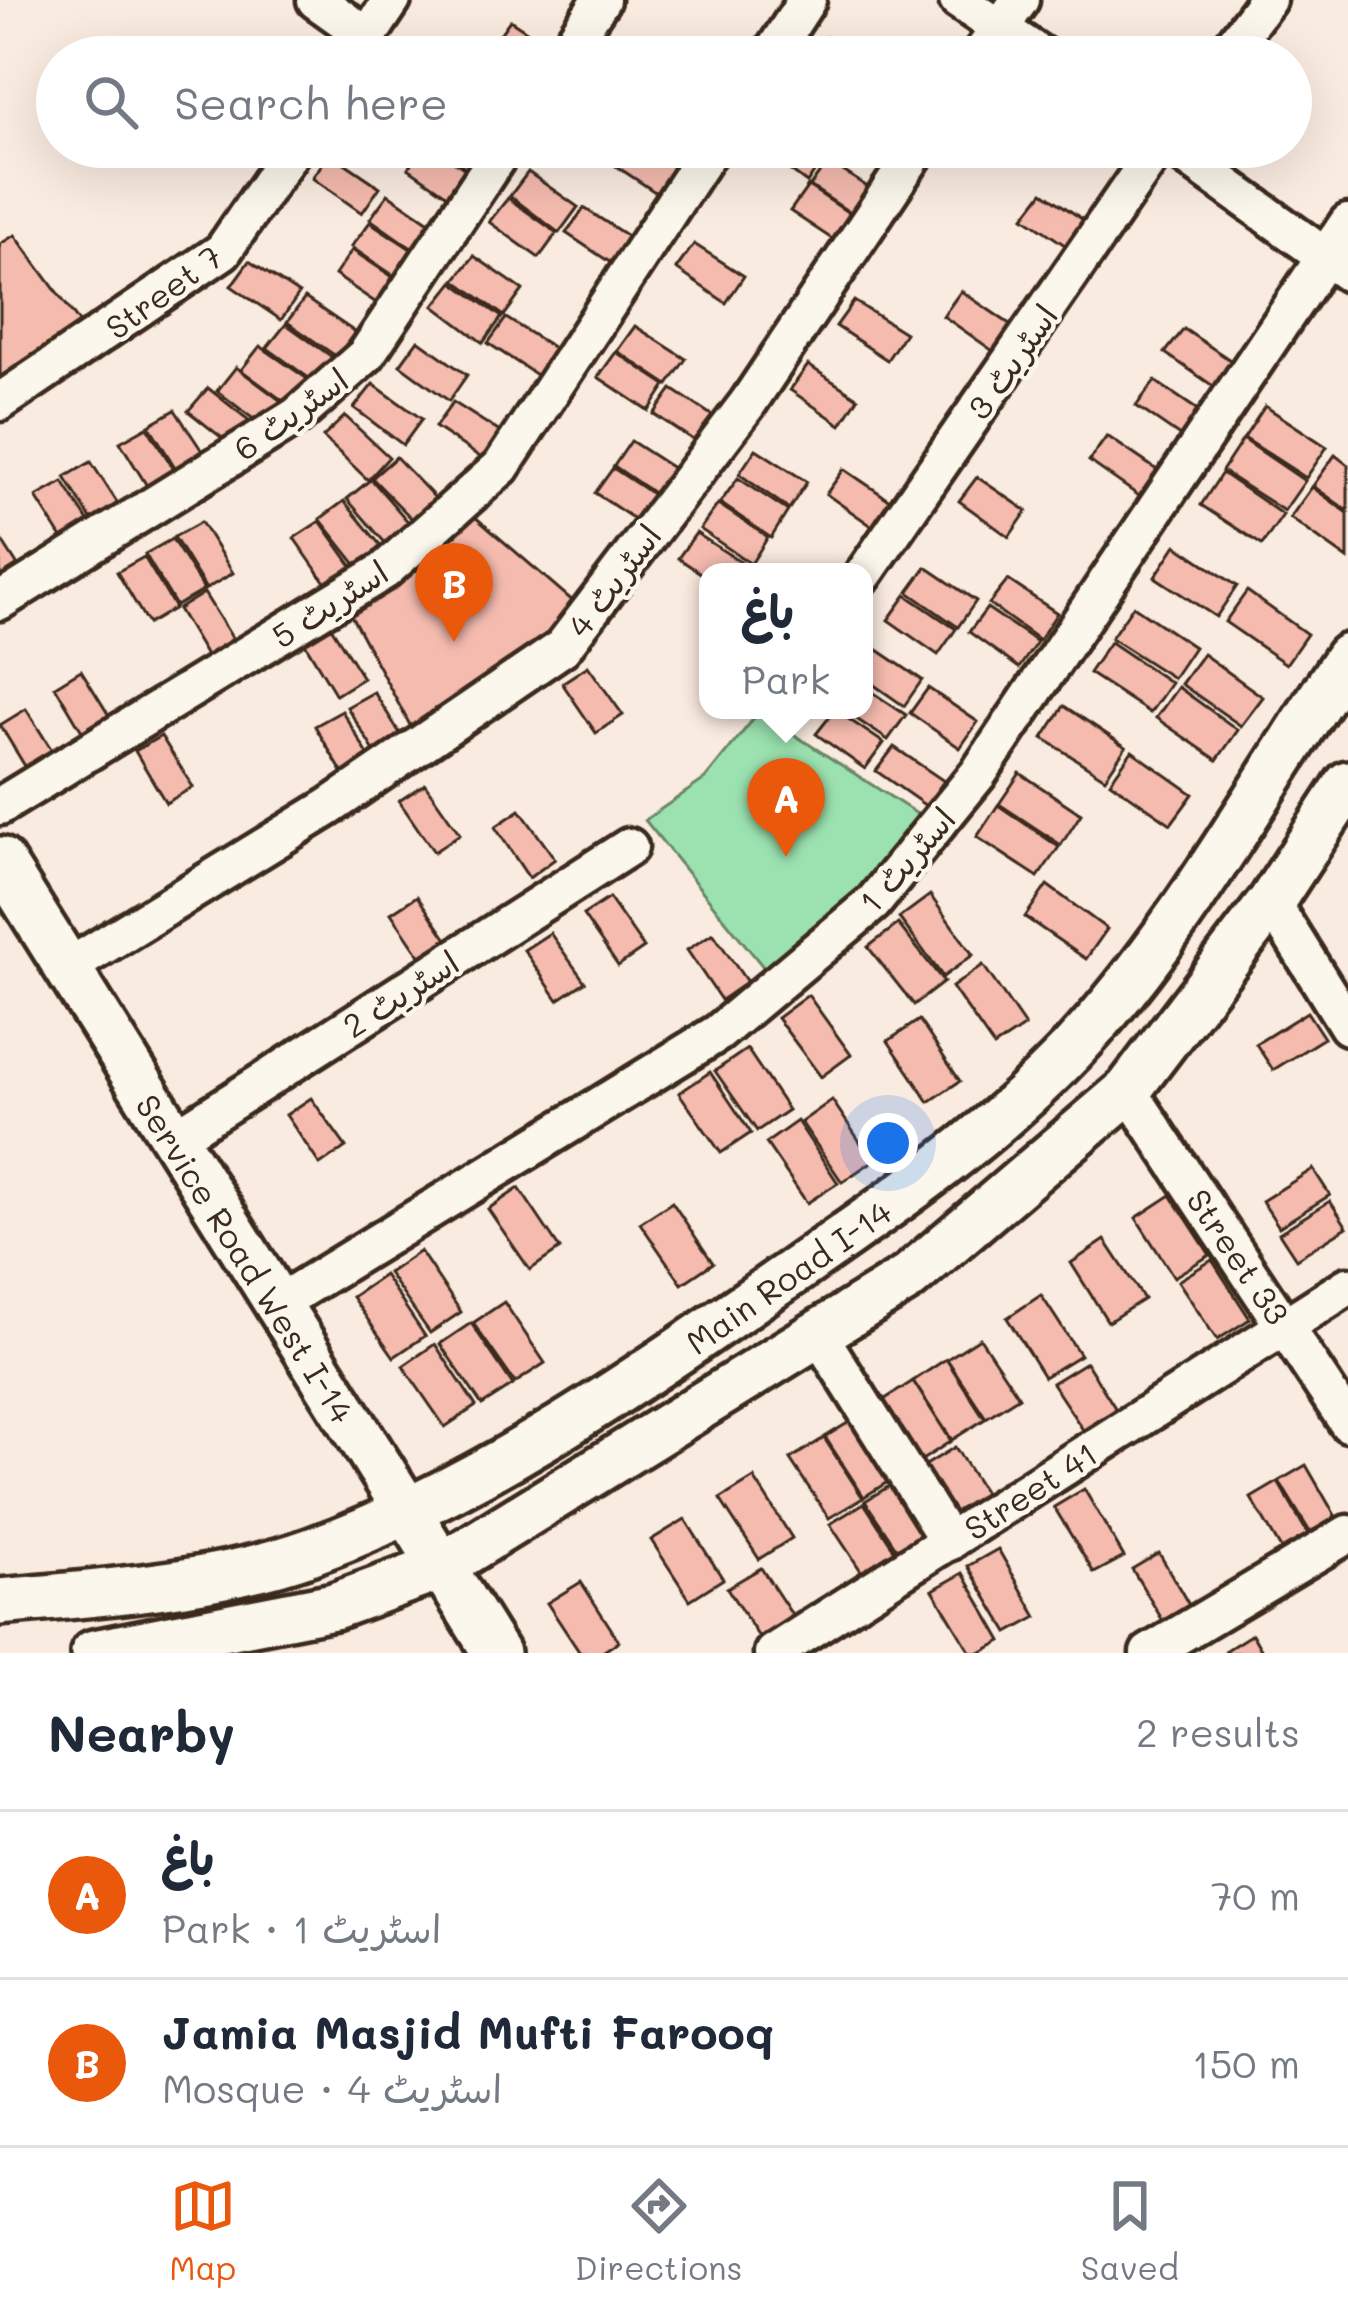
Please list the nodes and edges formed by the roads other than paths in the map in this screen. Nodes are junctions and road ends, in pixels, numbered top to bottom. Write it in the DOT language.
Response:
graph roads {
  1 [pos="316,0"];
  2 [pos="392,0"];
  3 [pos="601,0"];
  4 [pos="807,0"];
  5 [pos="958,0"];
  6 [pos="1267,0"];
  7 [pos="999,28"];
  8 [pos="350,36"];
  9 [pos="368,36"];
  10 [pos="577,36"];
  11 [pos="784,36"];
  12 [pos="1240,36"];
  13 [pos="279,168"];
  14 [pos="490,168"];
  15 [pos="697,168"];
  16 [pos="905,168"];
  17 [pos="1144,168"];
  18 [pos="1202,168"];
  19 [pos="1348,223"];
  20 [pos="1336,264"];
  21 [pos="0,402"];
  22 [pos="872,563"];
  23 [pos="0,601"];
  24 [pos="1348,658"];
  25 [pos="1348,784"];
  26 [pos="0,806"];
  27 [pos="628,847"];
  28 [pos="0,860"];
  29 [pos="1270,902"];
  30 [pos="67,968"];
  31 [pos="1348,1026"];
  32 [pos="1128,1090"];
  33 [pos="172,1140"];
  34 [pos="1348,1286"];
  35 [pos="277,1304"];
  36 [pos="1286,1326"];
  37 [pos="819,1335"];
  38 [pos="1348,1423"];
  39 [pos="405,1514"];
  40 [pos="1348,1534"];
  41 [pos="950,1542"];
  42 [pos="439,1568"];
  43 [pos="0,1601"];
  44 [pos="94,1653"];
  45 [pos="496,1653"];
  46 [pos="773,1653"];
  47 [pos="1149,1653"];
  1 -- 8 [label="street"];
  2 -- 9 [label="street"];
  3 -- 10 [label="street"];
  4 -- 11 [label="street"];
  5 -- 7 [label="street"];
  6 -- 12 [label="street"];
  13 -- 21 [label="street, Street 7"];
  14 -- 23 [label="street, اسٹریٹ 6"];
  15 -- 26 [label="street, اسٹریٹ 5"];
  16 -- 30 [label="street, اسٹریٹ 4"];
  17 -- 22 [label="street, اسٹریٹ 3"];
  18 -- 20 [label="street"];
  19 -- 20 [label="street, اسٹریٹ 1"];
  20 -- 35 [label="street, اسٹریٹ 1"];
  24 -- 39 [label="main road, Main Road I-14"];
  25 -- 29 [label="main road, Main Road I-14"];
  27 -- 33 [label="street, اسٹریٹ 2"];
  28 -- 30 [label="main road, Service Road West I-14"];
  29 -- 31 [label="street"];
  29 -- 32 [label="main road, Main Road I-14"];
  30 -- 33 [label="main road, Service Road West I-14"];
  32 -- 36 [label="street, Street 33"];
  32 -- 37 [label="main road, Main Road I-14"];
  33 -- 35 [label="main road, Service Road West I-14"];
  34 -- 36 [label="street, Street 41"];
  35 -- 39 [label="main road, Service Road West I-14"];
  36 -- 38 [label="street, Street 33"];
  36 -- 41 [label="street, Street 41"];
  37 -- 41 [label="street"];
  37 -- 42 [label="main road, Main Road I-14"];
  39 -- 42 [label="main road, Service Road West I-14"];
  39 -- 43 [label="main road, Main Road I-14"];
  40 -- 47 [label="street"];
  41 -- 46 [label="street, Street 41"];
  42 -- 44 [label="main road, Main Road I-14"];
  42 -- 45 [label="main road, Service Road West I-14"];
}
